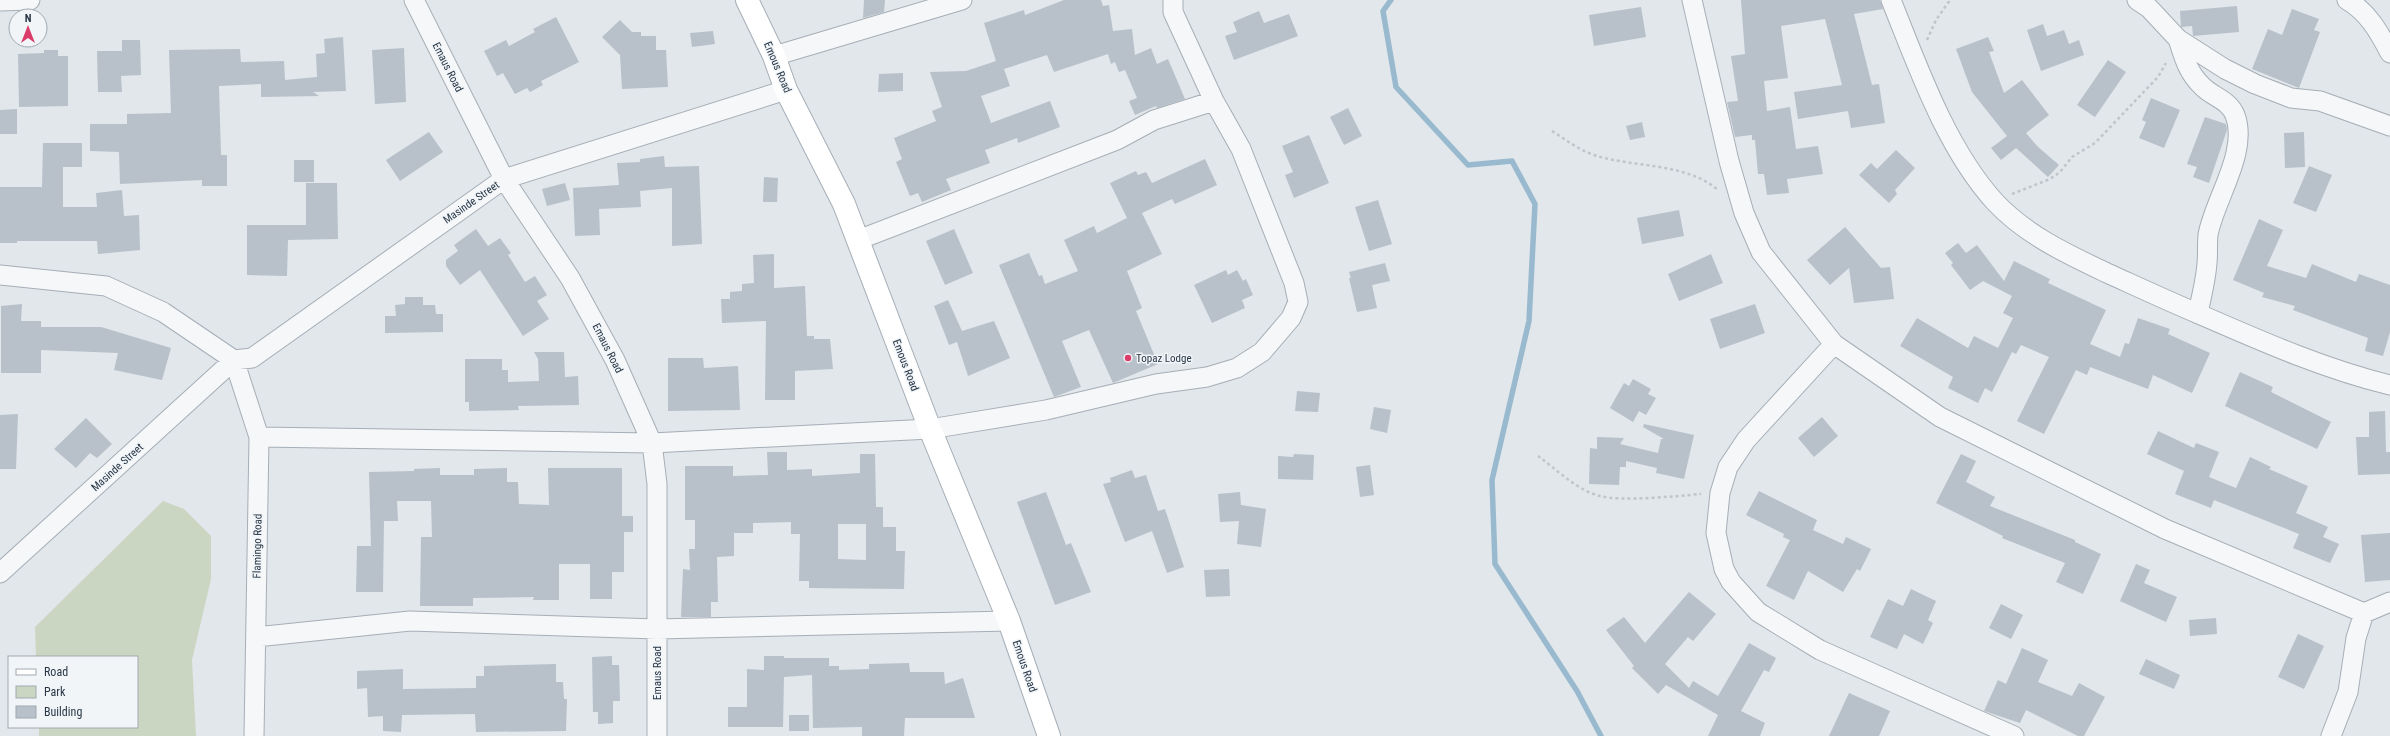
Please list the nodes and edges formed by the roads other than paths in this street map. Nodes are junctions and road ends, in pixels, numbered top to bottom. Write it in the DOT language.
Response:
graph roads {
  1 [pos="30,0"];
  2 [pos="406,0"];
  3 [pos="415,0"];
  4 [pos="747,0"];
  5 [pos="959,0"];
  6 [pos="1173,0"];
  7 [pos="1692,0"];
  8 [pos="1891,0"];
  9 [pos="2137,0"];
  10 [pos="2347,0"];
  11 [pos="0,1"];
  12 [pos="2178,39"];
  13 [pos="2390,53"];
  14 [pos="774,56"];
  15 [pos="786,90"];
  16 [pos="1214,101"];
  17 [pos="2390,126"];
  18 [pos="504,179"];
  19 [pos="858,240"];
  20 [pos="0,275"];
  21 [pos="2198,314"];
  22 [pos="1834,344"];
  23 [pos="234,360"];
  24 [pos="2390,385"];
  25 [pos="930,429"];
  26 [pos="259,437"];
  27 [pos="652,443"];
  28 [pos="0,573"];
  29 [pos="2390,602"];
  30 [pos="2364,613"];
  31 [pos="1010,621"];
  32 [pos="657,630"];
  33 [pos="256,637"];
  34 [pos="254,736"];
  35 [pos="657,736"];
  36 [pos="1049,736"];
  37 [pos="2014,736"];
  38 [pos="2331,736"];
  1 -- 11 [label="street"];
  2 -- 3 [label="street"];
  3 -- 18 [label="street, Emaus Road"];
  4 -- 14 [label="street, Emous Road"];
  5 -- 14 [label="street"];
  6 -- 16 [label="street"];
  7 -- 22 [label="street"];
  8 -- 21 [label="street"];
  9 -- 12 [label="street"];
  10 -- 13 [label="street"];
  12 -- 17 [label="street"];
  12 -- 21 [label="street"];
  14 -- 15 [label="street, Emous Road"];
  15 -- 18 [label="street, Masinde Street"];
  15 -- 19 [label="street, Emous Road"];
  16 -- 19 [label="street"];
  16 -- 25 [label="street"];
  18 -- 23 [label="street, Masinde Street"];
  18 -- 27 [label="street, Emaus Road"];
  19 -- 25 [label="street, Emous Road"];
  20 -- 23 [label="street"];
  21 -- 24 [label="street"];
  22 -- 30 [label="street"];
  22 -- 37 [label="street"];
  23 -- 26 [label="street, Flamingo Road"];
  23 -- 28 [label="street, Masinde Street"];
  25 -- 27 [label="street"];
  25 -- 31 [label="street, Emous Road"];
  26 -- 27 [label="street"];
  26 -- 33 [label="street, Flamingo Road"];
  27 -- 32 [label="street, Emaus Road"];
  29 -- 30 [label="street"];
  30 -- 38 [label="street"];
  31 -- 32 [label="street"];
  31 -- 36 [label="street, Emous Road"];
  32 -- 33 [label="street"];
  32 -- 35 [label="street, Emaus Road"];
  33 -- 34 [label="street, Flamingo Road"];
}
